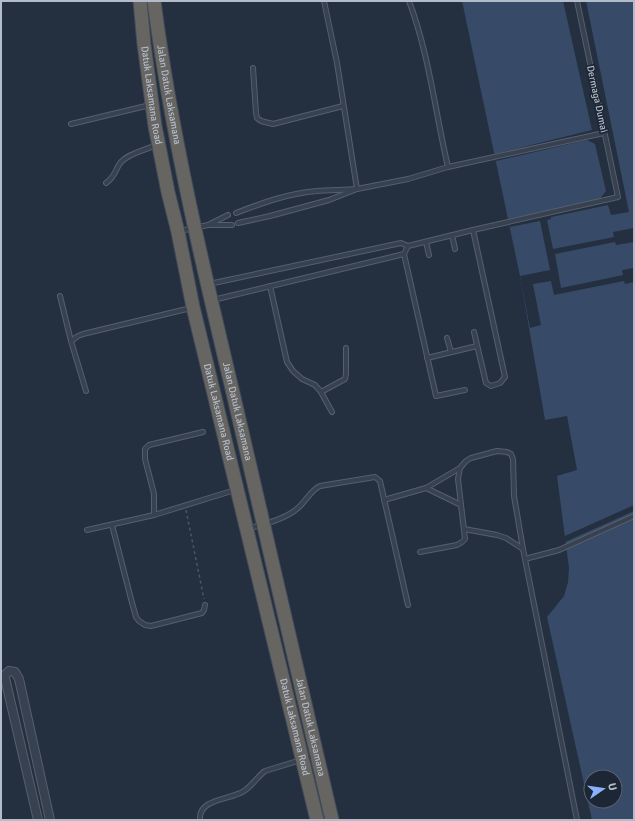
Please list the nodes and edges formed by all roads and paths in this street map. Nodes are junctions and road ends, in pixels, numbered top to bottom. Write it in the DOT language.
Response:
graph roads {
  1 [pos="142,1"];
  2 [pos="154,1"];
  3 [pos="324,1"];
  4 [pos="409,1"];
  5 [pos="576,1"];
  6 [pos="252,68"];
  7 [pos="152,105"];
  8 [pos="344,106"];
  9 [pos="71,124"];
  10 [pos="604,133"];
  11 [pos="158,144"];
  12 [pos="448,167"];
  13 [pos="106,183"];
  14 [pos="357,189"];
  15 [pos="236,213"];
  16 [pos="228,215"];
  17 [pos="238,224"];
  18 [pos="208,225"];
  19 [pos="232,225"];
  20 [pos="195,228"];
  21 [pos="473,230"];
  22 [pos="178,232"];
  23 [pos="452,235"];
  24 [pos="426,242"];
  25 [pos="408,246"];
  26 [pos="455,249"];
  27 [pos="404,254"];
  28 [pos="429,255"];
  29 [pos="207,284"];
  30 [pos="270,286"];
  31 [pos="60,296"];
  32 [pos="211,300"];
  33 [pos="193,307"];
  34 [pos="474,332"];
  35 [pos="447,338"];
  36 [pos="71,341"];
  37 [pos="477,346"];
  38 [pos="346,348"];
  39 [pos="450,352"];
  40 [pos="428,358"];
  41 [pos="465,390"];
  42 [pos="86,391"];
  43 [pos="321,392"];
  44 [pos="332,412"];
  45 [pos="203,432"];
  46 [pos="460,468"];
  47 [pos="426,488"];
  48 [pos="237,490"];
  49 [pos="384,500"];
  50 [pos="461,505"];
  51 [pos="185,506"];
  52 [pos="154,515"];
  53 [pos="634,516"];
  54 [pos="112,525"];
  55 [pos="263,525"];
  56 [pos="247,529"];
  57 [pos="464,529"];
  58 [pos="87,530"];
  59 [pos="523,549"];
  60 [pos="420,552"];
  61 [pos="525,559"];
  62 [pos="205,605"];
  63 [pos="408,605"];
  64 [pos="317,756"];
  65 [pos="303,759"];
  66 [pos="38,820"];
  67 [pos="50,820"];
  68 [pos="200,820"];
  69 [pos="317,820"];
  70 [pos="332,820"];
  71 [pos="577,820"];
  1 -- 7 [label="highway, Datuk Laksamana Road"];
  2 -- 20 [label="highway, Jalan Datuk Laksamana"];
  3 -- 8 [label="lane"];
  4 -- 12 [label="lane"];
  5 -- 10 [label="lane, Dermaga Dumai"];
  6 -- 8 [label="lane"];
  7 -- 9 [label="lane"];
  7 -- 11 [label="highway, Datuk Laksamana Road"];
  8 -- 14 [label="lane"];
  10 -- 12 [label="lane"];
  10 -- 21 [label="lane, Dermaga Dumai"];
  11 -- 13 [label="lane"];
  11 -- 22 [label="highway, Datuk Laksamana Road"];
  12 -- 14 [label="lane"];
  14 -- 15 [label="lane"];
  14 -- 17 [label="lane"];
  16 -- 18 [label="lane"];
  18 -- 19 [label="lane"];
  18 -- 20 [label="lane"];
  20 -- 22 [label="lane"];
  20 -- 29 [label="highway, Jalan Datuk Laksamana"];
  21 -- 23 [label="lane"];
  21 -- 37 [label="lane"];
  22 -- 33 [label="highway, Datuk Laksamana Road"];
  23 -- 24 [label="lane"];
  23 -- 26 [label="lane"];
  24 -- 25 [label="lane"];
  24 -- 28 [label="lane"];
  25 -- 27 [label="lane"];
  25 -- 29 [label="lane"];
  27 -- 30 [label="lane"];
  27 -- 40 [label="lane"];
  29 -- 32 [label="highway, Jalan Datuk Laksamana"];
  30 -- 32 [label="lane"];
  30 -- 43 [label="lane"];
  31 -- 36 [label="lane"];
  32 -- 55 [label="highway, Jalan Datuk Laksamana"];
  33 -- 36 [label="lane"];
  33 -- 48 [label="highway, Datuk Laksamana Road"];
  34 -- 37 [label="lane"];
  35 -- 39 [label="lane"];
  36 -- 42 [label="lane"];
  37 -- 39 [label="lane"];
  38 -- 43 [label="lane"];
  39 -- 40 [label="lane"];
  40 -- 41 [label="lane"];
  43 -- 44 [label="lane"];
  45 -- 52 [label="lane"];
  46 -- 47 [label="lane"];
  46 -- 50 [label="lane"];
  46 -- 59 [label="lane"];
  47 -- 49 [label="lane"];
  47 -- 50 [label="lane"];
  48 -- 51 [label="lane"];
  48 -- 56 [label="highway, Datuk Laksamana Road"];
  49 -- 55 [label="lane"];
  49 -- 63 [label="lane"];
  50 -- 57 [label="lane"];
  51 -- 52 [label="lane"];
  51 -- 62 [label="path"];
  52 -- 54 [label="lane"];
  53 -- 61 [label="lane"];
  54 -- 58 [label="lane"];
  54 -- 62 [label="lane"];
  55 -- 56 [label="lane"];
  55 -- 64 [label="highway, Jalan Datuk Laksamana"];
  56 -- 65 [label="highway, Datuk Laksamana Road"];
  57 -- 59 [label="lane"];
  57 -- 60 [label="lane"];
  59 -- 61 [label="lane"];
  61 -- 71 [label="lane"];
  64 -- 65 [label="lane"];
  64 -- 70 [label="highway, Jalan Datuk Laksamana"];
  65 -- 68 [label="lane"];
  65 -- 69 [label="highway, Datuk Laksamana Road"];
  66 -- 67 [label="street"];
}
